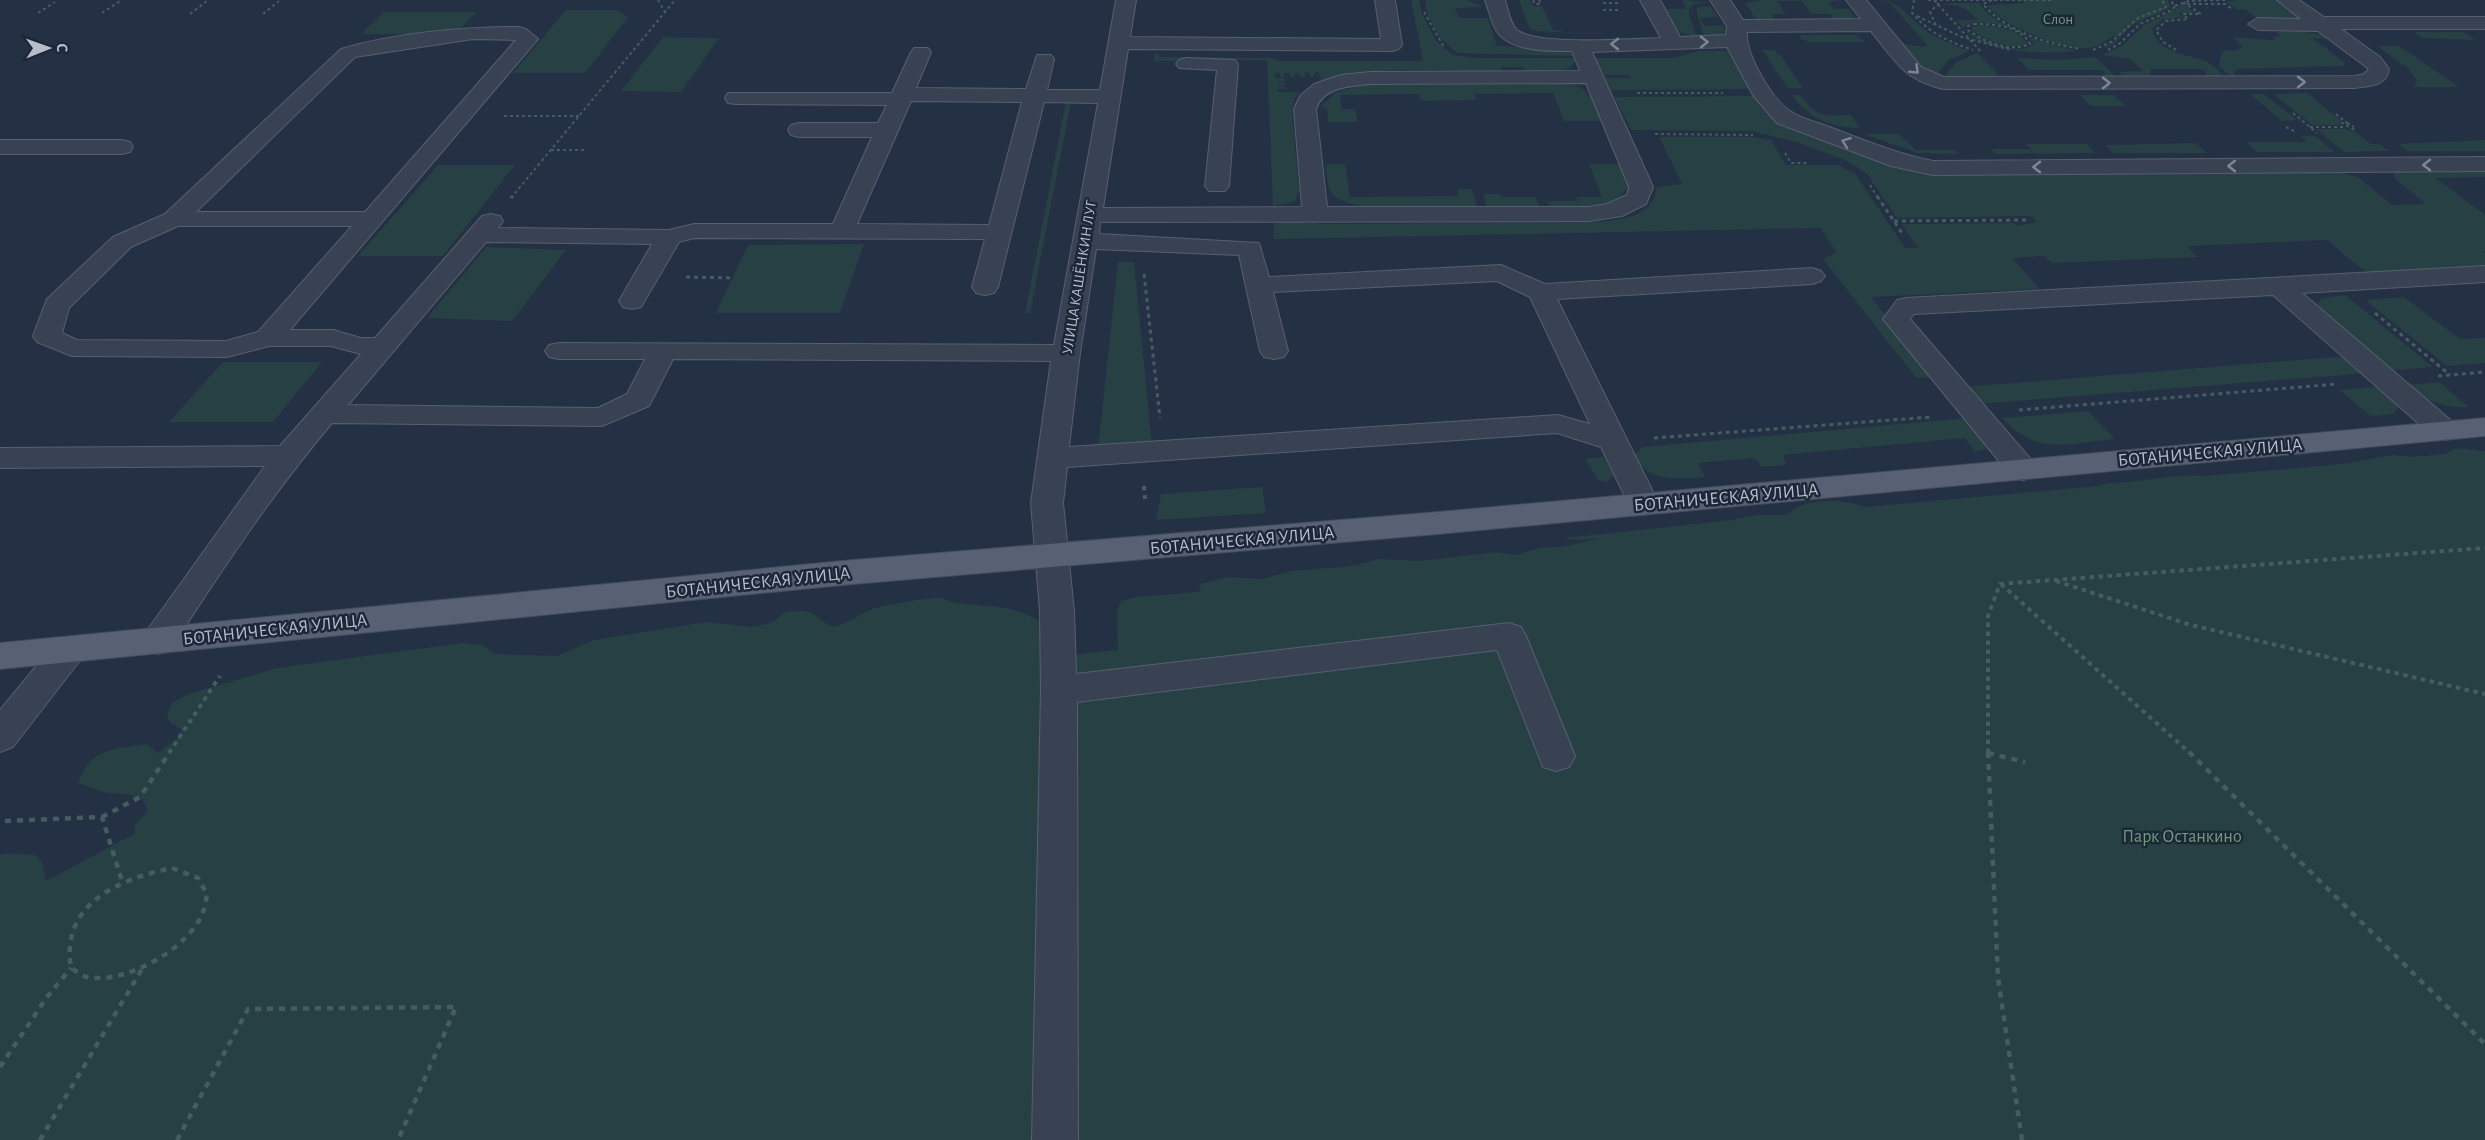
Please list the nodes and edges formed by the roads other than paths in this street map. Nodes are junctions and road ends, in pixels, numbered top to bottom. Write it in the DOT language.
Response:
graph roads {
  1 [pos="1126,0"];
  2 [pos="1385,0"];
  3 [pos="1495,0"];
  4 [pos="1650,0"];
  5 [pos="1720,0"];
  6 [pos="1856,0"];
  7 [pos="2287,0"];
  8 [pos="2467,6"];
  9 [pos="2485,17"];
  10 [pos="2485,23"];
  11 [pos="1877,25"];
  12 [pos="2323,25"];
  13 [pos="2261,27"];
  14 [pos="1737,34"];
  15 [pos="1674,43"];
  16 [pos="1579,44"];
  17 [pos="921,52"];
  18 [pos="1117,53"];
  19 [pos="1044,58"];
  20 [pos="1597,85"];
  21 [pos="902,97"];
  22 [pos="1109,97"];
  23 [pos="736,98"];
  24 [pos="1032,98"];
  25 [pos="799,130"];
  26 [pos="886,130"];
  27 [pos="0,147"];
  28 [pos="122,147"];
  29 [pos="2485,164"];
  30 [pos="1217,186"];
  31 [pos="1316,213"];
  32 [pos="1089,214"];
  33 [pos="174,219"];
  34 [pos="371,219"];
  35 [pos="842,231"];
  36 [pos="999,232"];
  37 [pos="669,237"];
  38 [pos="1085,241"];
  39 [pos="2485,274"];
  40 [pos="1812,276"];
  41 [pos="1258,285"];
  42 [pos="985,287"];
  43 [pos="2279,287"];
  44 [pos="1541,292"];
  45 [pos="632,301"];
  46 [pos="267,338"];
  47 [pos="385,347"];
  48 [pos="559,351"];
  49 [pos="663,351"];
  50 [pos="1274,351"];
  51 [pos="1066,353"];
  52 [pos="327,414"];
  53 [pos="2485,427"];
  54 [pos="2445,431"];
  55 [pos="1613,441"];
  56 [pos="288,456"];
  57 [pos="0,458"];
  58 [pos="1052,458"];
  59 [pos="2023,470"];
  60 [pos="1643,504"];
  61 [pos="1052,555"];
  62 [pos="158,641"];
  63 [pos="69,650"];
  64 [pos="0,656"];
  65 [pos="1059,690"];
  66 [pos="0,737"];
  67 [pos="1556,756"];
  68 [pos="1055,1140"];
  1 -- 18 [label="street, УЛИЦА КАШЁНКИН ЛУГ"];
  2 -- 18 [label="street"];
  3 -- 16 [label="street"];
  4 -- 15 [label="street"];
  5 -- 14 [label="street"];
  6 -- 11 [label="street"];
  7 -- 12 [label="street"];
  8 -- 9 [label="street"];
  10 -- 12 [label="street"];
  11 -- 12 [label="street, one-way"];
  11 -- 14 [label="street"];
  12 -- 13 [label="street"];
  15 -- 14 [label="street, one-way"];
  29 -- 14 [label="street, one-way"];
  15 -- 16 [label="street, one-way"];
  16 -- 20 [label="street"];
  17 -- 21 [label="street"];
  18 -- 22 [label="street, УЛИЦА КАШЁНКИН ЛУГ"];
  18 -- 30 [label="street"];
  19 -- 24 [label="street"];
  20 -- 31 [label="street"];
  20 -- 31 [label="street"];
  21 -- 23 [label="street"];
  21 -- 24 [label="street"];
  21 -- 26 [label="street"];
  22 -- 24 [label="street"];
  22 -- 32 [label="street, УЛИЦА КАШЁНКИН ЛУГ"];
  24 -- 36 [label="street"];
  25 -- 26 [label="street"];
  26 -- 35 [label="street"];
  27 -- 28 [label="street"];
  31 -- 32 [label="street"];
  32 -- 38 [label="street, УЛИЦА КАШЁНКИН ЛУГ"];
  33 -- 34 [label="street"];
  33 -- 34 [label="street"];
  33 -- 46 [label="street"];
  34 -- 46 [label="street"];
  35 -- 36 [label="street"];
  35 -- 37 [label="street"];
  36 -- 42 [label="street"];
  37 -- 45 [label="street"];
  37 -- 47 [label="street"];
  38 -- 41 [label="street"];
  38 -- 51 [label="street, УЛИЦА КАШЁНКИН ЛУГ"];
  39 -- 43 [label="street"];
  40 -- 44 [label="street"];
  41 -- 44 [label="street"];
  41 -- 50 [label="street"];
  43 -- 54 [label="street"];
  43 -- 59 [label="street"];
  44 -- 55 [label="street"];
  46 -- 47 [label="street"];
  47 -- 52 [label="street"];
  48 -- 49 [label="street"];
  49 -- 51 [label="street"];
  49 -- 52 [label="street"];
  51 -- 58 [label="street, УЛИЦА КАШЁНКИН ЛУГ"];
  52 -- 56 [label="street"];
  53 -- 54 [label="main road, БОТАНИЧЕСКАЯ УЛИЦА"];
  54 -- 59 [label="main road, БОТАНИЧЕСКАЯ УЛИЦА"];
  55 -- 58 [label="street"];
  55 -- 60 [label="street"];
  56 -- 57 [label="street"];
  56 -- 62 [label="street"];
  58 -- 61 [label="street, УЛИЦА КАШЁНКИН ЛУГ"];
  59 -- 60 [label="main road, БОТАНИЧЕСКАЯ УЛИЦА"];
  60 -- 61 [label="main road, БОТАНИЧЕСКАЯ УЛИЦА"];
  61 -- 62 [label="main road, БОТАНИЧЕСКАЯ УЛИЦА"];
  61 -- 65 [label="street, УЛИЦА КАШЁНКИН ЛУГ"];
  62 -- 63 [label="main road, БОТАНИЧЕСКАЯ УЛИЦА"];
  63 -- 64 [label="main road, БОТАНИЧЕСКАЯ УЛИЦА"];
  63 -- 66 [label="street"];
  65 -- 67 [label="street"];
  65 -- 68 [label="street, УЛИЦА КАШЁНКИН ЛУГ"];
}
